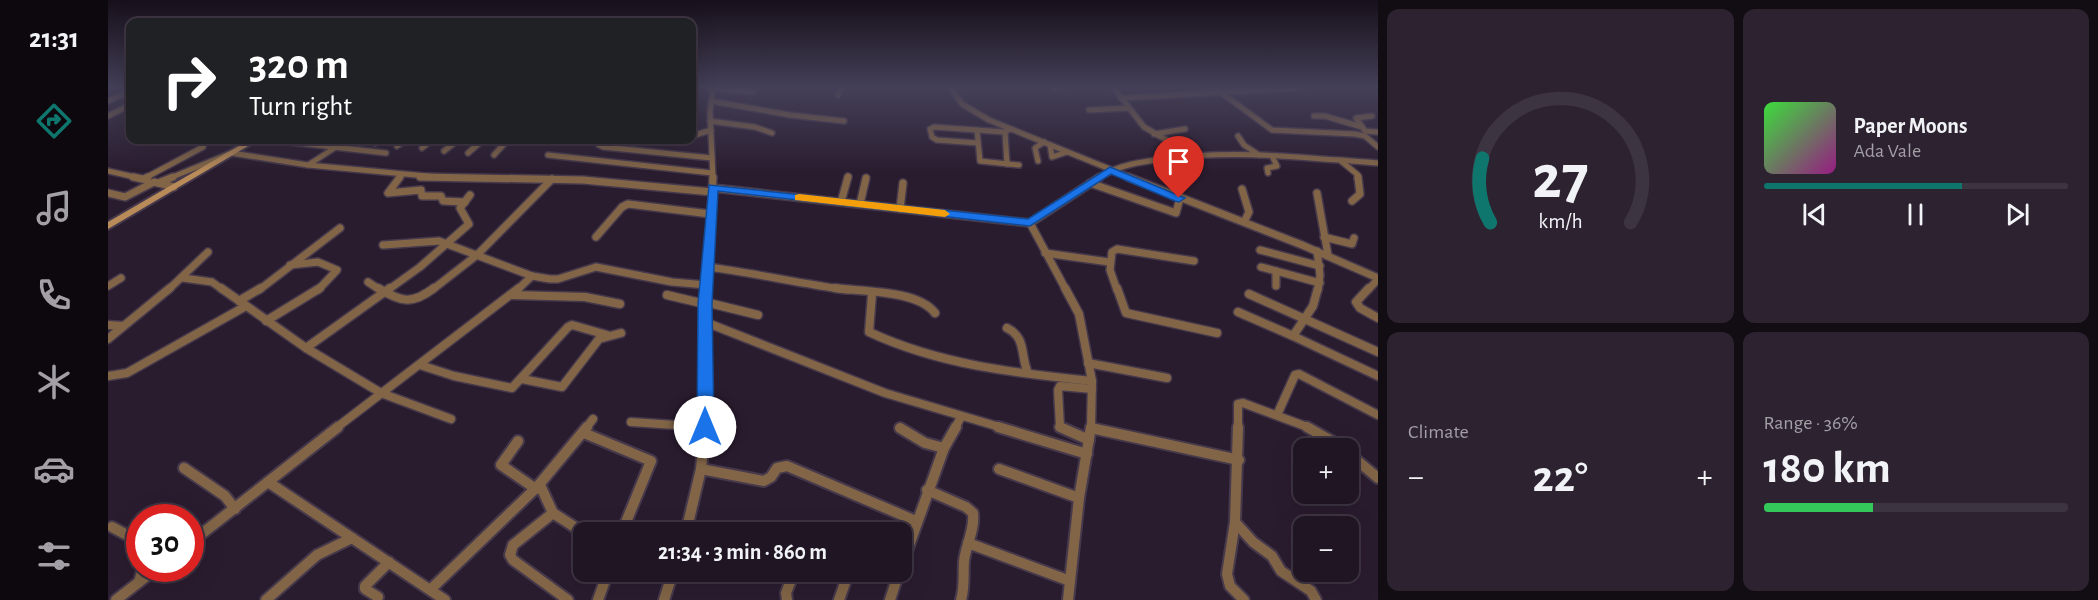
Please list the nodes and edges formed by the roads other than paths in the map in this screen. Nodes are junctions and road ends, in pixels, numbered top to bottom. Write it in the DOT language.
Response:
graph roads {
  1 [pos="710,116"];
  2 [pos="800,116"];
  3 [pos="985,116"];
  4 [pos="1135,116"];
  5 [pos="1254,116"];
  6 [pos="1314,116"];
  7 [pos="1372,116"];
  8 [pos="710,121"];
  9 [pos="844,121"];
  10 [pos="1012,129"];
  11 [pos="1185,129"];
  12 [pos="711,130"];
  13 [pos="977,130"];
  14 [pos="1364,131"];
  15 [pos="1005,132"];
  16 [pos="1378,132"];
  17 [pos="772,133"];
  18 [pos="1153,134"];
  19 [pos="696,135"];
  20 [pos="1238,136"];
  21 [pos="978,143"];
  22 [pos="1047,143"];
  23 [pos="247,144"];
  24 [pos="309,144"];
  25 [pos="400,144"];
  26 [pos="427,144"];
  27 [pos="453,144"];
  28 [pos="478,144"];
  29 [pos="504,144"];
  30 [pos="600,144"];
  31 [pos="397,146"];
  32 [pos="203,147"];
  33 [pos="336,147"];
  34 [pos="1378,147"];
  35 [pos="422,148"];
  36 [pos="444,151"];
  37 [pos="1067,152"];
  38 [pos="231,153"];
  39 [pos="386,153"];
  40 [pos="468,153"];
  41 [pos="495,155"];
  42 [pos="548,155"];
  43 [pos="677,155"];
  44 [pos="1193,155"];
  45 [pos="1259,155"];
  46 [pos="1272,156"];
  47 [pos="712,158"];
  48 [pos="1340,160"];
  49 [pos="1038,161"];
  50 [pos="1378,163"];
  51 [pos="1007,164"];
  52 [pos="308,165"];
  53 [pos="1019,165"];
  54 [pos="670,169"];
  55 [pos="1110,170"];
  56 [pos="108,171"];
  57 [pos="712,173"];
  58 [pos="1268,173"];
  59 [pos="400,176"];
  60 [pos="848,176"];
  61 [pos="866,178"];
  62 [pos="144,179"];
  63 [pos="552,179"];
  64 [pos="156,183"];
  65 [pos="903,183"];
  66 [pos="1090,183"];
  67 [pos="174,187"];
  68 [pos="1242,189"];
  69 [pos="713,190"];
  70 [pos="108,193"];
  71 [pos="1317,193"];
  72 [pos="470,195"];
  73 [pos="1179,198"];
  74 [pos="1352,201"];
  75 [pos="465,202"];
  76 [pos="841,202"];
  77 [pos="860,204"];
  78 [pos="900,209"];
  79 [pos="710,214"];
  80 [pos="1244,222"];
  81 [pos="1030,223"];
  82 [pos="108,226"];
  83 [pos="340,228"];
  84 [pos="596,237"];
  85 [pos="1324,237"];
  86 [pos="1354,238"];
  87 [pos="446,243"];
  88 [pos="384,245"];
  89 [pos="1260,250"];
  90 [pos="1317,251"];
  91 [pos="208,252"];
  92 [pos="1045,253"];
  93 [pos="477,255"];
  94 [pos="1328,255"];
  95 [pos="1194,261"];
  96 [pos="1109,262"];
  97 [pos="290,265"];
  98 [pos="1320,266"];
  99 [pos="708,267"];
  100 [pos="1261,267"];
  101 [pos="1276,271"];
  102 [pos="532,276"];
  103 [pos="121,278"];
  104 [pos="183,278"];
  105 [pos="1378,278"];
  106 [pos="368,282"];
  107 [pos="1320,283"];
  108 [pos="706,285"];
  109 [pos="108,286"];
  110 [pos="1276,286"];
  111 [pos="385,292"];
  112 [pos="872,294"];
  113 [pos="1249,294"];
  114 [pos="667,295"];
  115 [pos="512,296"];
  116 [pos="705,303"];
  117 [pos="242,304"];
  118 [pos="620,304"];
  119 [pos="1238,312"];
  120 [pos="935,313"];
  121 [pos="758,315"];
  122 [pos="1306,318"];
  123 [pos="1378,318"];
  124 [pos="266,321"];
  125 [pos="705,322"];
  126 [pos="108,325"];
  127 [pos="123,326"];
  128 [pos="1007,328"];
  129 [pos="621,333"];
  130 [pos="1217,333"];
  131 [pos="607,335"];
  132 [pos="1293,336"];
  133 [pos="108,339"];
  134 [pos="306,348"];
  135 [pos="1378,351"];
  136 [pos="1088,363"];
  137 [pos="420,365"];
  138 [pos="1028,373"];
  139 [pos="108,376"];
  140 [pos="1378,376"];
  141 [pos="1167,378"];
  142 [pos="522,379"];
  143 [pos="1092,385"];
  144 [pos="381,393"];
  145 [pos="1276,415"];
  146 [pos="1378,415"];
  147 [pos="961,417"];
  148 [pos="451,419"];
  149 [pos="593,419"];
  150 [pos="631,422"];
  151 [pos="705,427"];
  152 [pos="900,428"];
  153 [pos="1091,428"];
  154 [pos="584,433"];
  155 [pos="1328,438"];
  156 [pos="1089,440"];
  157 [pos="518,441"];
  158 [pos="944,448"];
  159 [pos="1087,454"];
  160 [pos="1239,460"];
  161 [pos="1359,462"];
  162 [pos="184,468"];
  163 [pos="701,469"];
  164 [pos="999,470"];
  165 [pos="1378,478"];
  166 [pos="268,483"];
  167 [pos="538,487"];
  168 [pos="927,490"];
  169 [pos="1079,498"];
  170 [pos="235,508"];
  171 [pos="554,513"];
  172 [pos="916,521"];
  173 [pos="626,522"];
  174 [pos="688,522"];
  175 [pos="1235,522"];
  176 [pos="573,526"];
  177 [pos="112,527"];
  178 [pos="204,532"];
  179 [pos="126,534"];
  180 [pos="912,534"];
  181 [pos="352,538"];
  182 [pos="968,543"];
  183 [pos="389,562"];
  184 [pos="1070,581"];
  185 [pos="139,582"];
  186 [pos="604,582"];
  187 [pos="668,582"];
  188 [pos="790,582"];
  189 [pos="845,582"];
  190 [pos="896,582"];
  191 [pos="431,589"];
  192 [pos="378,597"];
  193 [pos="116,600"];
  194 [pos="266,600"];
  195 [pos="445,600"];
  196 [pos="568,600"];
  197 [pos="598,600"];
  198 [pos="666,600"];
  199 [pos="787,600"];
  200 [pos="839,600"];
  201 [pos="890,600"];
  202 [pos="961,600"];
  203 [pos="1068,600"];
  204 [pos="1244,600"];
  205 [pos="1316,600"];
  1 -- 8 [label="street"];
  2 -- 9 [label="street"];
  3 -- 10 [label="street"];
  4 -- 18 [label="street"];
  5 -- 14 [label="street"];
  6 -- 14 [label="street"];
  7 -- 14 [label="street"];
  8 -- 12 [label="street"];
  8 -- 17 [label="street"];
  10 -- 15 [label="street"];
  10 -- 22 [label="street"];
  11 -- 18 [label="street"];
  12 -- 19 [label="street"];
  12 -- 47 [label="street"];
  13 -- 15 [label="street"];
  13 -- 21 [label="street"];
  13 -- 21 [label="street"];
  14 -- 16 [label="street"];
  14 -- 34 [label="street"];
  15 -- 51 [label="street"];
  18 -- 44 [label="street"];
  20 -- 45 [label="street"];
  21 -- 51 [label="street"];
  22 -- 37 [label="street"];
  22 -- 37 [label="street"];
  22 -- 49 [label="street"];
  23 -- 38 [label="street"];
  24 -- 33 [label="street"];
  25 -- 31 [label="street"];
  26 -- 35 [label="street"];
  27 -- 36 [label="street"];
  28 -- 40 [label="street"];
  29 -- 41 [label="street"];
  30 -- 43 [label="street"];
  32 -- 62 [label="street"];
  33 -- 39 [label="street"];
  33 -- 52 [label="street"];
  37 -- 55 [label="street"];
  38 -- 52 [label="street"];
  38 -- 64 [label="street"];
  38 -- 67 [label="street"];
  42 -- 54 [label="street"];
  43 -- 47 [label="street"];
  43 -- 54 [label="street"];
  44 -- 45 [label="street"];
  44 -- 55 [label="street"];
  45 -- 46 [label="street"];
  46 -- 48 [label="street"];
  46 -- 58 [label="street"];
  47 -- 57 [label="street"];
  48 -- 50 [label="street"];
  48 -- 74 [label="street"];
  51 -- 53 [label="street"];
  52 -- 59 [label="street"];
  54 -- 57 [label="street"];
  55 -- 66 [label="street"];
  55 -- 73 [label="street"];
  56 -- 62 [label="street"];
  57 -- 69 [label="street"];
  59 -- 63 [label="street"];
  59 -- 75 [label="street"];
  60 -- 76 [label="street"];
  61 -- 77 [label="street"];
  62 -- 64 [label="street"];
  63 -- 69 [label="street"];
  63 -- 93 [label="street"];
  64 -- 67 [label="street"];
  64 -- 70 [label="street"];
  65 -- 78 [label="street"];
  66 -- 73 [label="street"];
  66 -- 81 [label="street"];
  67 -- 82 [label="street"];
  68 -- 80 [label="street"];
  69 -- 76 [label="street"];
  69 -- 79 [label="street"];
  71 -- 85 [label="street"];
  72 -- 75 [label="street"];
  73 -- 80 [label="street"];
  75 -- 87 [label="street"];
  76 -- 77 [label="street"];
  77 -- 78 [label="street"];
  78 -- 81 [label="street"];
  79 -- 84 [label="street"];
  79 -- 99 [label="street"];
  80 -- 90 [label="street"];
  81 -- 92 [label="street"];
  83 -- 97 [label="street"];
  85 -- 86 [label="street"];
  85 -- 94 [label="street"];
  87 -- 88 [label="street"];
  87 -- 93 [label="street"];
  87 -- 111 [label="street"];
  89 -- 98 [label="street"];
  90 -- 94 [label="street"];
  90 -- 98 [label="street"];
  91 -- 104 [label="street"];
  92 -- 96 [label="street"];
  92 -- 136 [label="street"];
  93 -- 102 [label="street"];
  93 -- 111 [label="street"];
  94 -- 105 [label="street"];
  95 -- 96 [label="street"];
  96 -- 130 [label="street"];
  97 -- 117 [label="street"];
  97 -- 124 [label="street"];
  98 -- 107 [label="street"];
  99 -- 108 [label="street"];
  99 -- 112 [label="street"];
  100 -- 101 [label="street"];
  101 -- 107 [label="street"];
  101 -- 110 [label="street"];
  102 -- 108 [label="street"];
  102 -- 115 [label="street"];
  103 -- 109 [label="street"];
  104 -- 117 [label="street"];
  104 -- 127 [label="street"];
  105 -- 123 [label="street"];
  106 -- 111 [label="street"];
  107 -- 122 [label="street"];
  108 -- 116 [label="street"];
  111 -- 134 [label="street"];
  112 -- 120 [label="street"];
  112 -- 138 [label="street"];
  113 -- 122 [label="street"];
  114 -- 116 [label="street"];
  115 -- 118 [label="street"];
  115 -- 137 [label="street"];
  116 -- 121 [label="street"];
  116 -- 125 [label="street"];
  117 -- 124 [label="street"];
  117 -- 139 [label="street"];
  119 -- 132 [label="street"];
  122 -- 132 [label="street"];
  122 -- 135 [label="street"];
  124 -- 134 [label="street"];
  125 -- 147 [label="street"];
  125 -- 151 [label="street"];
  126 -- 127 [label="street"];
  127 -- 133 [label="street"];
  128 -- 138 [label="street"];
  129 -- 131 [label="street"];
  131 -- 142 [label="street"];
  131 -- 142 [label="street"];
  132 -- 140 [label="street"];
  134 -- 144 [label="street"];
  136 -- 141 [label="street"];
  136 -- 143 [label="street"];
  137 -- 142 [label="street"];
  137 -- 144 [label="street"];
  138 -- 143 [label="street"];
  143 -- 153 [label="street"];
  143 -- 156 [label="street"];
  144 -- 148 [label="street"];
  144 -- 166 [label="street"];
  145 -- 146 [label="street"];
  145 -- 155 [label="street"];
  145 -- 160 [label="street"];
  147 -- 158 [label="street"];
  147 -- 159 [label="street"];
  149 -- 154 [label="street"];
  150 -- 151 [label="street"];
  151 -- 163 [label="street"];
  152 -- 158 [label="street"];
  153 -- 156 [label="street"];
  153 -- 160 [label="street"];
  154 -- 167 [label="street"];
  154 -- 173 [label="street"];
  156 -- 159 [label="street"];
  157 -- 167 [label="street"];
  158 -- 168 [label="street"];
  159 -- 169 [label="street"];
  160 -- 175 [label="street"];
  161 -- 165 [label="street"];
  162 -- 170 [label="street"];
  163 -- 172 [label="street"];
  163 -- 174 [label="street"];
  164 -- 169 [label="street"];
  166 -- 170 [label="street"];
  166 -- 181 [label="street"];
  167 -- 171 [label="street"];
  167 -- 191 [label="street"];
  168 -- 172 [label="street"];
  168 -- 182 [label="street"];
  169 -- 184 [label="street"];
  170 -- 178 [label="street"];
  171 -- 176 [label="street"];
  171 -- 196 [label="street"];
  172 -- 180 [label="street"];
  175 -- 204 [label="street"];
  175 -- 205 [label="street"];
  177 -- 179 [label="street"];
  181 -- 183 [label="street"];
  181 -- 194 [label="street"];
  182 -- 184 [label="street"];
  182 -- 202 [label="street"];
  183 -- 191 [label="street"];
  183 -- 192 [label="street"];
  184 -- 203 [label="street"];
  185 -- 193 [label="street"];
  186 -- 197 [label="street"];
  187 -- 198 [label="street"];
  188 -- 199 [label="street"];
  189 -- 200 [label="street"];
  190 -- 201 [label="street"];
  191 -- 195 [label="street"];
}
